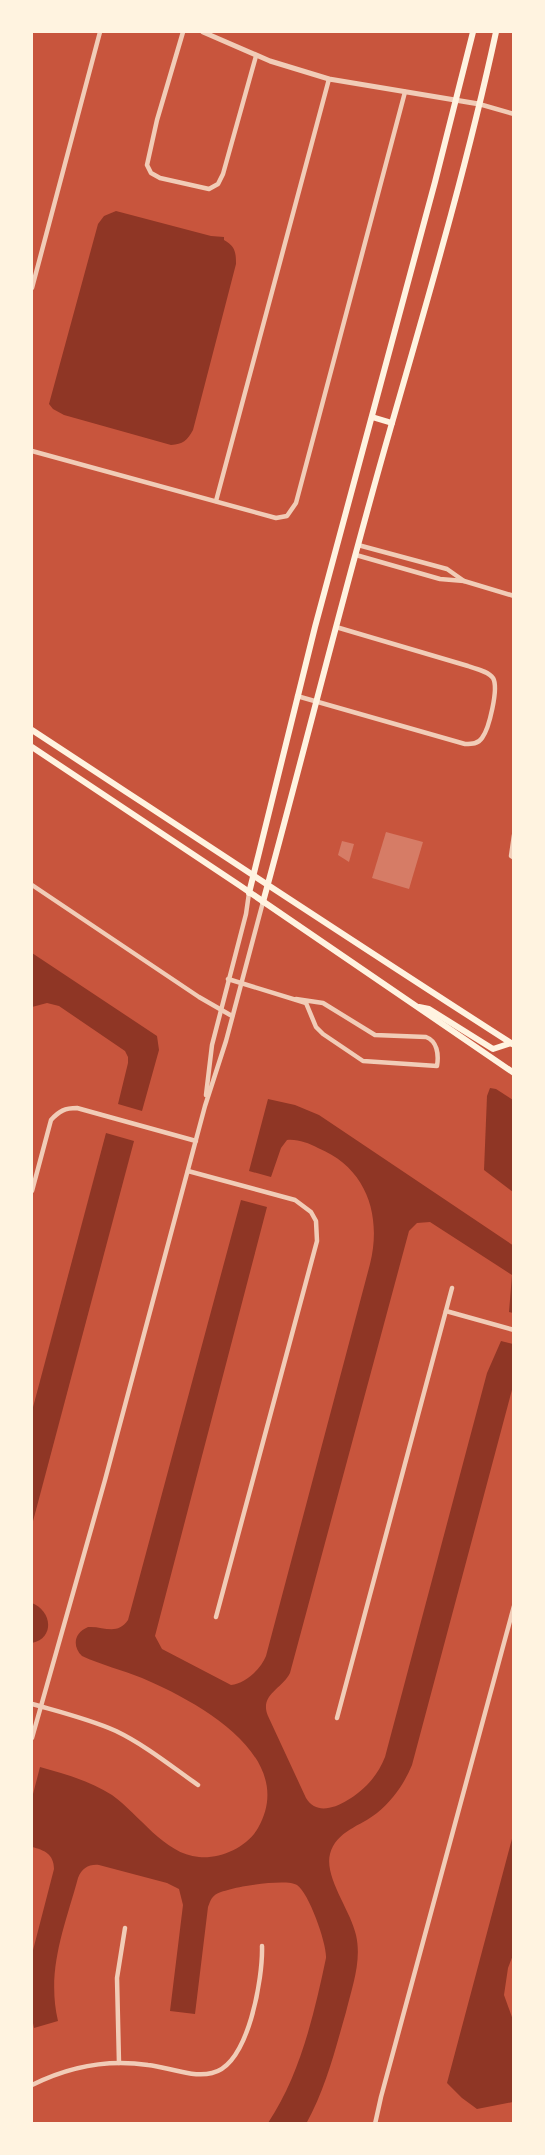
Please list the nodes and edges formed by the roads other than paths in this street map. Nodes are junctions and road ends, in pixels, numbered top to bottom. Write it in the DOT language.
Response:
graph roads {
  1 [pos="100,32"];
  2 [pos="183,32"];
  3 [pos="203,32"];
  4 [pos="473,32"];
  5 [pos="496,32"];
  6 [pos="256,56"];
  7 [pos="329,79"];
  8 [pos="405,92"];
  9 [pos="457,99"];
  10 [pos="479,104"];
  11 [pos="513,114"];
  12 [pos="32,288"];
  13 [pos="372,417"];
  14 [pos="392,423"];
  15 [pos="32,452"];
  16 [pos="216,501"];
  17 [pos="358,545"];
  18 [pos="356,555"];
  19 [pos="464,581"];
  20 [pos="513,596"];
  21 [pos="336,627"];
  22 [pos="297,696"];
  23 [pos="317,702"];
  24 [pos="32,730"];
  25 [pos="32,747"];
  26 [pos="513,835"];
  27 [pos="513,858"];
  28 [pos="253,876"];
  29 [pos="268,884"];
  30 [pos="32,885"];
  31 [pos="249,893"];
  32 [pos="263,902"];
  33 [pos="228,979"];
  34 [pos="242,983"];
  35 [pos="296,999"];
  36 [pos="416,1007"];
  37 [pos="220,1009"];
  38 [pos="232,1016"];
  39 [pos="513,1043"];
  40 [pos="513,1073"];
  41 [pos="205,1106"];
  42 [pos="196,1141"];
  43 [pos="188,1171"];
  44 [pos="32,1191"];
  45 [pos="452,1288"];
  46 [pos="446,1311"];
  47 [pos="513,1330"];
  48 [pos="513,1606"];
  49 [pos="216,1617"];
  50 [pos="511,1625"];
  51 [pos="32,1704"];
  52 [pos="40,1707"];
  53 [pos="337,1718"];
  54 [pos="32,1738"];
  55 [pos="198,1785"];
  56 [pos="124,1928"];
  57 [pos="262,1946"];
  58 [pos="119,2063"];
  59 [pos="32,2085"];
  60 [pos="375,2124"];
  1 -- 12 [label="street"];
  2 -- 6 [label="street"];
  3 -- 6 [label="street"];
  4 -- 9 [label="main road"];
  5 -- 10 [label="main road"];
  6 -- 7 [label="street"];
  7 -- 8 [label="street"];
  7 -- 16 [label="street"];
  8 -- 9 [label="street"];
  8 -- 16 [label="street"];
  9 -- 10 [label="street"];
  9 -- 13 [label="main road"];
  10 -- 11 [label="street"];
  10 -- 14 [label="main road"];
  13 -- 14 [label="main road"];
  13 -- 22 [label="main road"];
  14 -- 17 [label="main road"];
  15 -- 16 [label="street"];
  17 -- 18 [label="main road"];
  17 -- 19 [label="street"];
  18 -- 19 [label="street"];
  18 -- 21 [label="main road"];
  19 -- 20 [label="street"];
  21 -- 23 [label="main road"];
  21 -- 23 [label="street"];
  22 -- 23 [label="street"];
  22 -- 28 [label="main road"];
  23 -- 29 [label="main road"];
  24 -- 28 [label="main road"];
  25 -- 31 [label="main road"];
  26 -- 27 [label="street"];
  28 -- 29 [label="main road"];
  28 -- 31 [label="main road"];
  29 -- 32 [label="main road"];
  29 -- 39 [label="main road"];
  30 -- 37 [label="street"];
  31 -- 32 [label="main road"];
  31 -- 33 [label="street"];
  32 -- 34 [label="street"];
  32 -- 36 [label="main road"];
  33 -- 34 [label="street"];
  33 -- 37 [label="street"];
  34 -- 35 [label="street"];
  34 -- 38 [label="street"];
  35 -- 35 [label="street"];
  36 -- 39 [label="main road"];
  36 -- 40 [label="main road"];
  37 -- 38 [label="street"];
  37 -- 41 [label="street"];
  38 -- 41 [label="street"];
  41 -- 42 [label="street"];
  42 -- 43 [label="street"];
  42 -- 44 [label="street"];
  43 -- 49 [label="street"];
  43 -- 52 [label="street"];
  45 -- 46 [label="street"];
  46 -- 47 [label="street"];
  46 -- 53 [label="street"];
  48 -- 50 [label="street"];
  50 -- 60 [label="street"];
  51 -- 52 [label="street"];
  52 -- 54 [label="street"];
  52 -- 55 [label="street"];
  56 -- 58 [label="street"];
  57 -- 58 [label="street"];
  58 -- 59 [label="street"];
}
